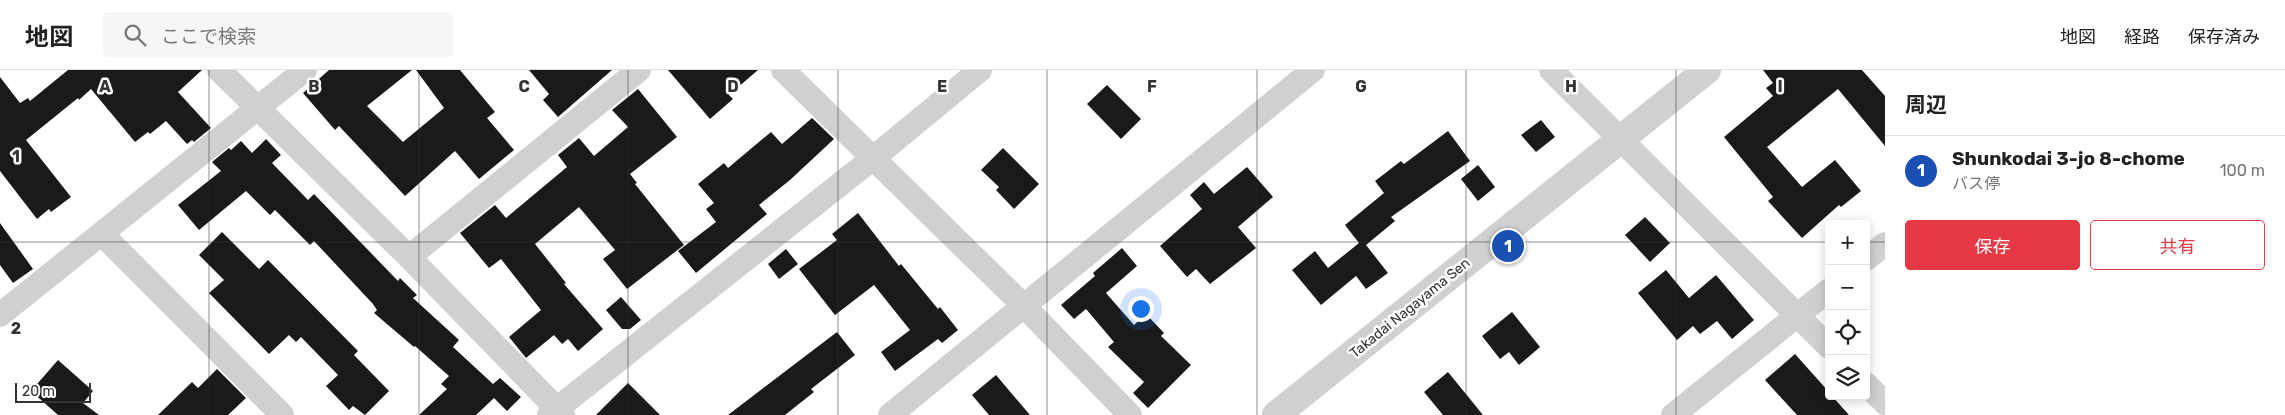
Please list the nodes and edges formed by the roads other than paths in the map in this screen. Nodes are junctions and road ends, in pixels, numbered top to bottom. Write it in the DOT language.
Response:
graph roads {
  1 [pos="219,70"];
  2 [pos="305,70"];
  3 [pos="639,70"];
  4 [pos="784,70"];
  5 [pos="980,70"];
  6 [pos="1313,70"];
  7 [pos="1550,70"];
  8 [pos="1707,70"];
  9 [pos="258,109"];
  10 [pos="1622,139"];
  11 [pos="872,159"];
  12 [pos="102,234"];
  13 [pos="1885,244"];
  14 [pos="1870,256"];
  15 [pos="409,257"];
  16 [pos="1825,293"];
  17 [pos="1024,306"];
  18 [pos="0,315"];
  19 [pos="1797,315"];
  20 [pos="1825,343"];
  21 [pos="1870,388"];
  22 [pos="1885,402"];
  23 [pos="556,413"];
  24 [pos="282,415"];
  25 [pos="890,415"];
  26 [pos="1130,415"];
  27 [pos="1276,415"];
  28 [pos="1674,415"];
  1 -- 9 [label="street"];
  2 -- 9 [label="street"];
  3 -- 15 [label="street"];
  4 -- 11 [label="street"];
  5 -- 11 [label="street"];
  6 -- 17 [label="street"];
  7 -- 10 [label="street"];
  8 -- 10 [label="street, Takadai Nagayama Sen"];
  9 -- 12 [label="street"];
  9 -- 15 [label="street"];
  10 -- 19 [label="street"];
  10 -- 27 [label="street, Takadai Nagayama Sen"];
  11 -- 17 [label="street"];
  11 -- 23 [label="street"];
  12 -- 18 [label="street"];
  12 -- 24 [label="street"];
  13 -- 14 [label="street"];
  15 -- 23 [label="street"];
  16 -- 19 [label="street"];
  17 -- 25 [label="street"];
  17 -- 26 [label="street"];
  19 -- 20 [label="street"];
  19 -- 28 [label="street"];
  21 -- 22 [label="street"];
}
